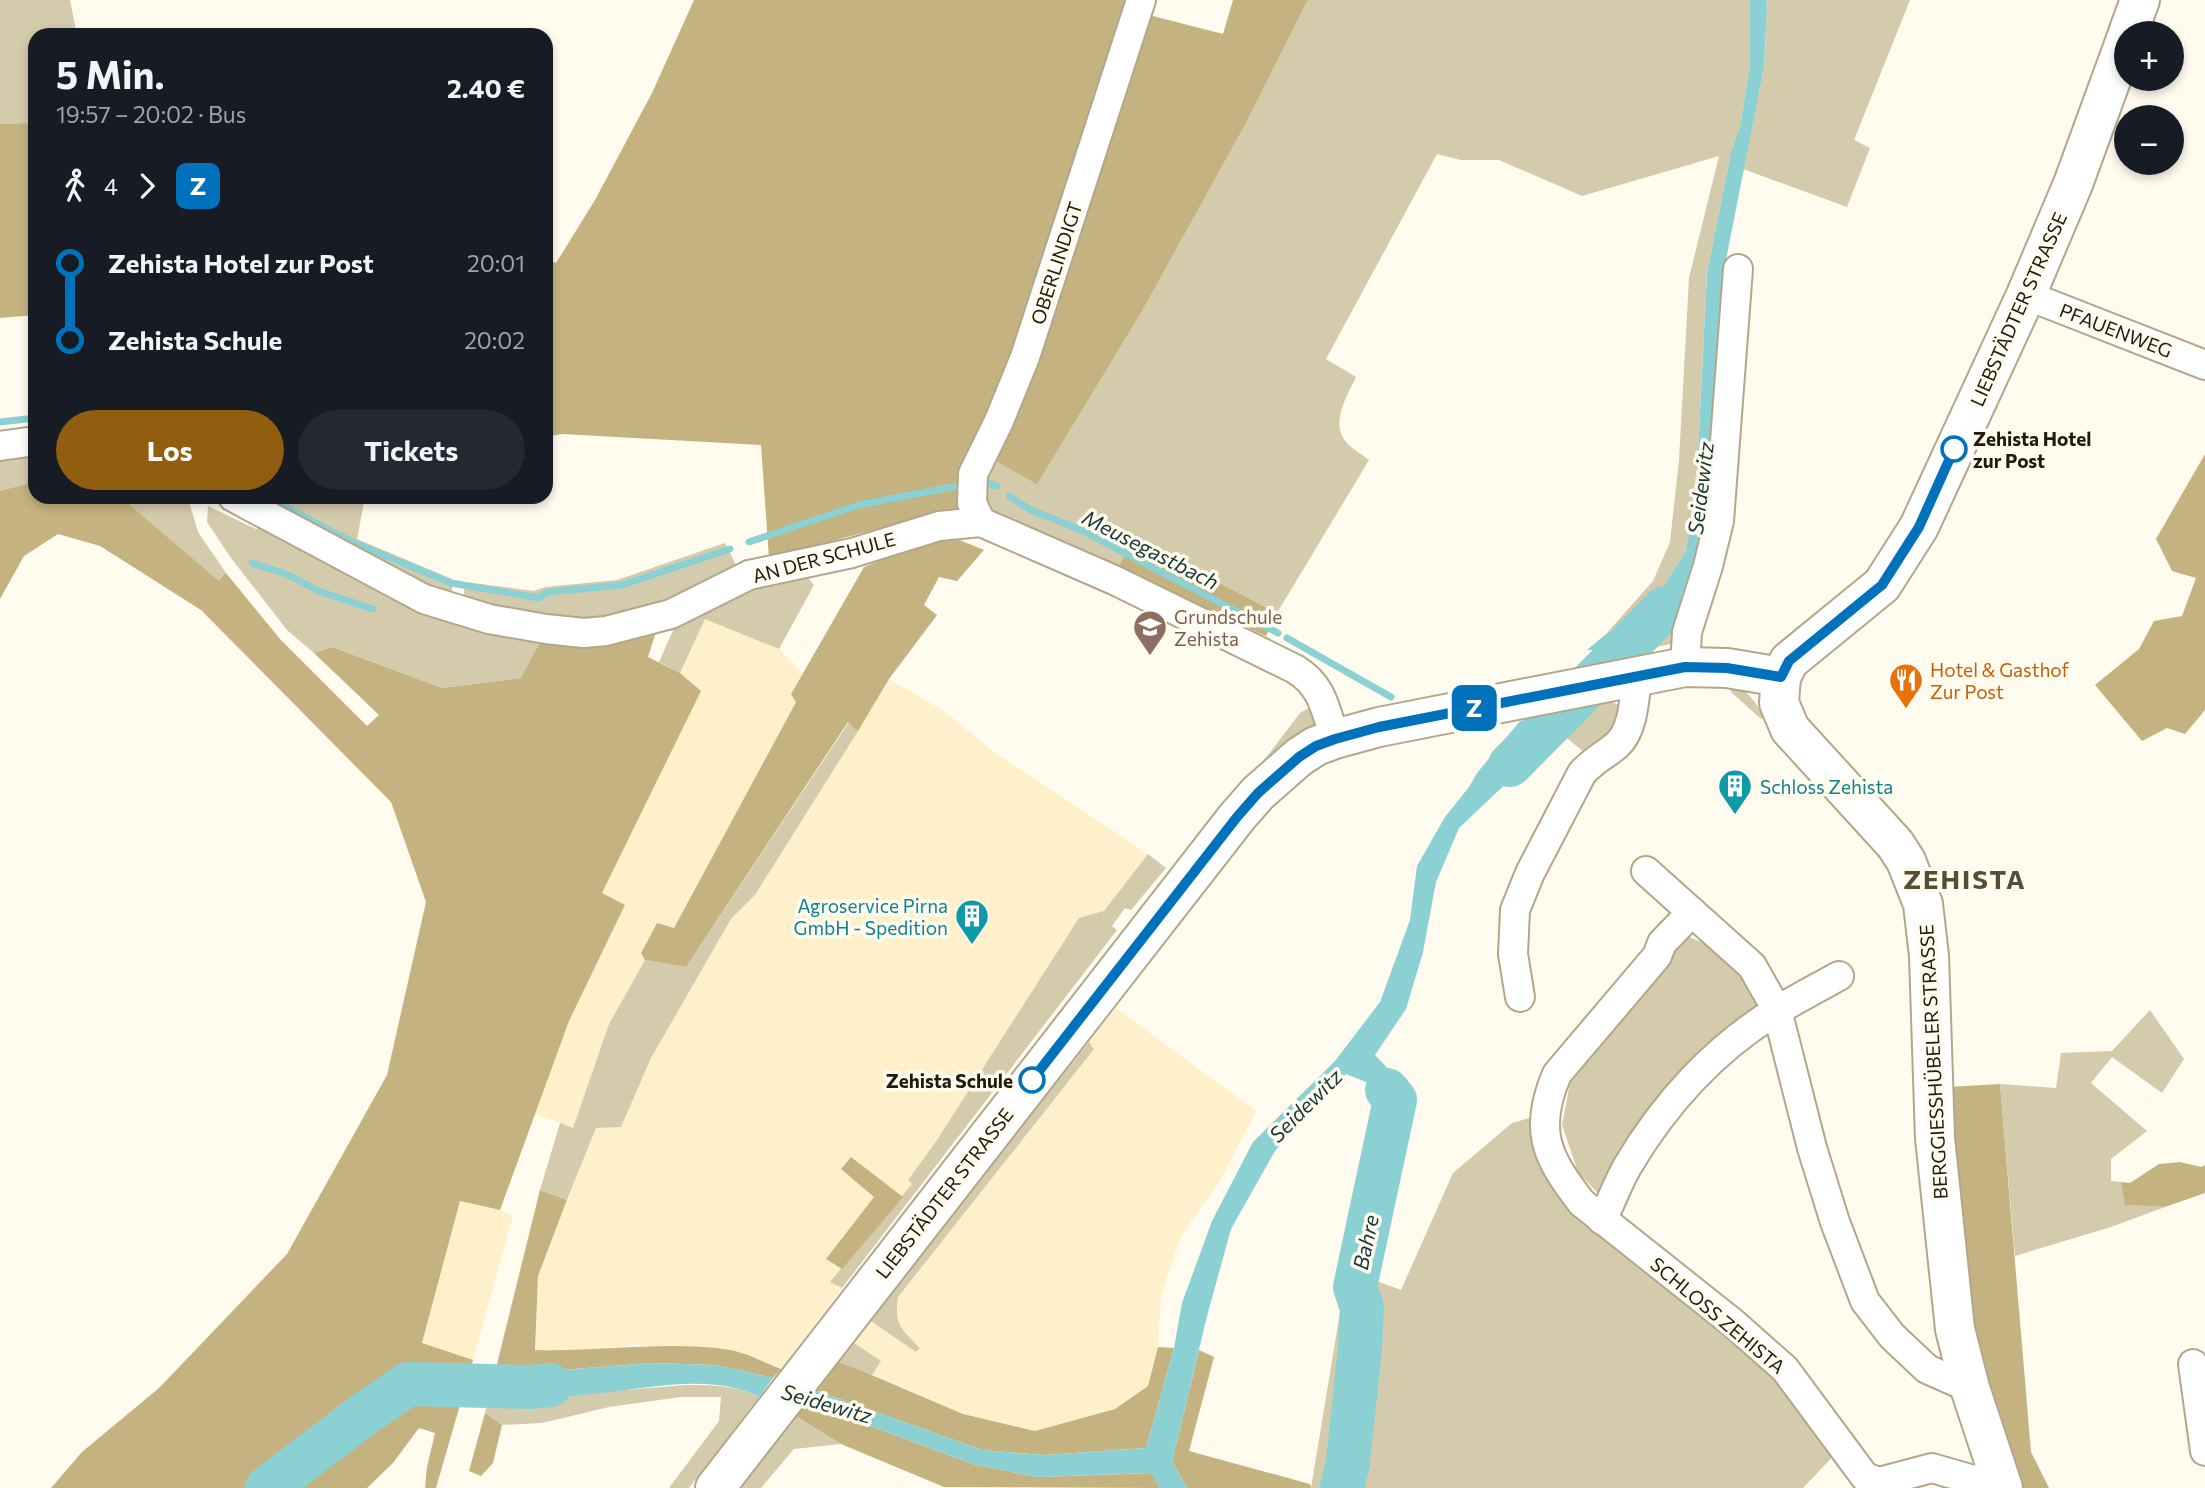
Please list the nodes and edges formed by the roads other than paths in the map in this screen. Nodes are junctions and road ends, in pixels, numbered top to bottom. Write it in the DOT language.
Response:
graph roads {
  1 [pos="1141,0"];
  2 [pos="2140,0"];
  3 [pos="2132,21"];
  4 [pos="2114,72"];
  5 [pos="1738,269"];
  6 [pos="2026,295"];
  7 [pos="2205,365"];
  8 [pos="28,441"];
  9 [pos="0,446"];
  10 [pos="246,504"];
  11 [pos="981,522"];
  12 [pos="1685,667"];
  13 [pos="1781,677"];
  14 [pos="1625,679"];
  15 [pos="1335,739"];
  16 [pos="1646,871"];
  17 [pos="1692,912"];
  18 [pos="1839,976"];
  19 [pos="1520,997"];
  20 [pos="1777,1010"];
  21 [pos="1602,1220"];
  22 [pos="2193,1364"];
  23 [pos="1970,1388"];
  24 [pos="2205,1451"];
  25 [pos="2001,1484"];
  26 [pos="715,1488"];
  1 -- 11 [label="street, OBERLINDIGT"];
  2 -- 3 [label="main road"];
  4 -- 6 [label="main road, LIEBSTÄDTER STRASSE"];
  5 -- 12 [label="street"];
  6 -- 7 [label="street, PFAUENWEG"];
  6 -- 13 [label="main road, LIEBSTÄDTER STRASSE"];
  8 -- 9 [label="street"];
  10 -- 11 [label="street, AN DER SCHULE"];
  11 -- 15 [label="street, AN DER SCHULE"];
  12 -- 13 [label="main road, LIEBSTÄDTER STRASSE"];
  12 -- 14 [label="main road, LIEBSTÄDTER STRASSE"];
  13 -- 23 [label="main road, BERGGIESSHÜBELER STRASSE"];
  14 -- 15 [label="main road, LIEBSTÄDTER STRASSE"];
  14 -- 19 [label="street"];
  15 -- 26 [label="main road, LIEBSTÄDTER STRASSE"];
  16 -- 17 [label="street"];
  17 -- 20 [label="street"];
  17 -- 21 [label="street, SCHLOSS ZEHISTA"];
  18 -- 20 [label="street"];
  20 -- 21 [label="street"];
  20 -- 23 [label="street"];
  21 -- 25 [label="street, SCHLOSS ZEHISTA"];
  22 -- 24 [label="street"];
  23 -- 25 [label="main road, BERGGIESSHÜBELER STRASSE"];
}
